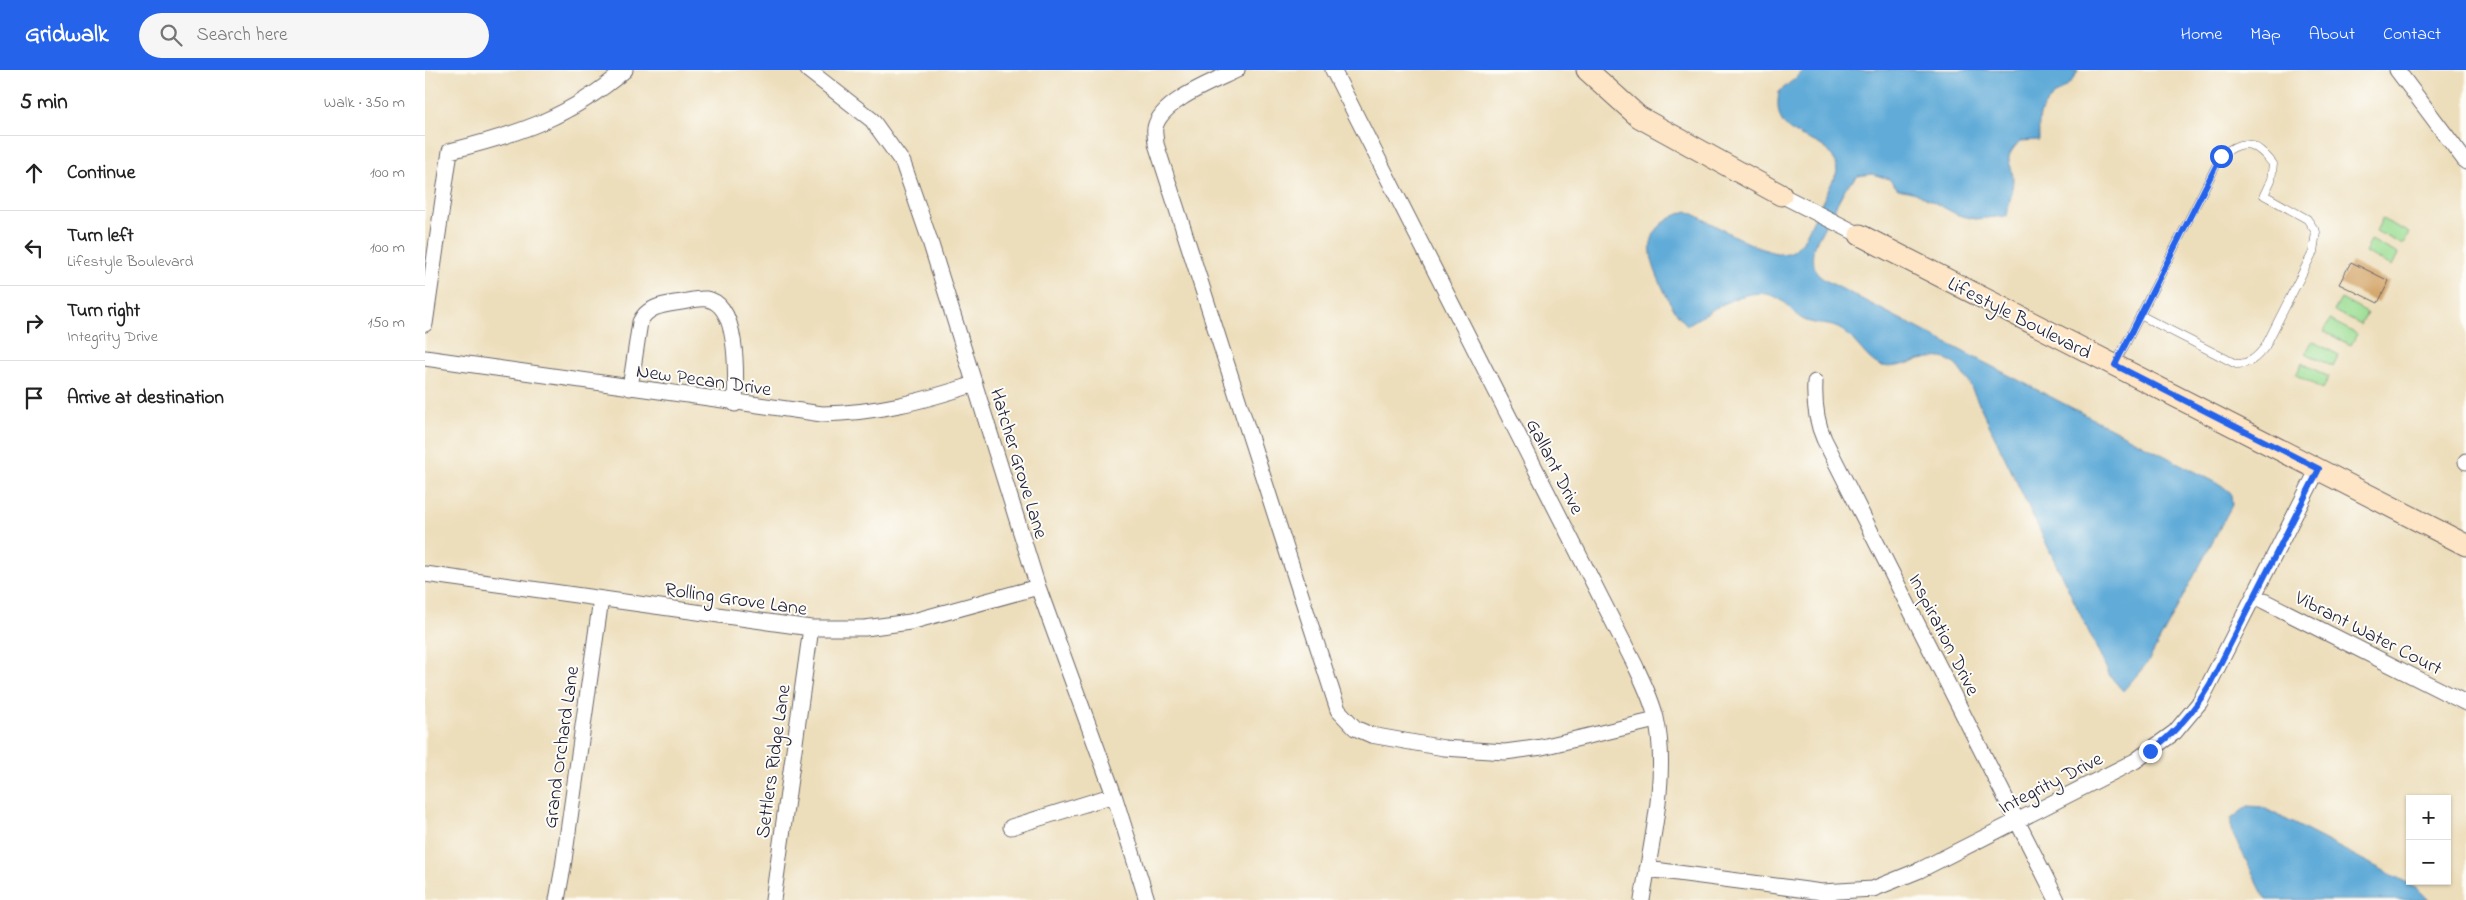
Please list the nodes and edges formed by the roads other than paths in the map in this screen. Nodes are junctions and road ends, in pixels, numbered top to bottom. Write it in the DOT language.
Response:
graph roads {
  1 [pos="625,70"];
  2 [pos="808,70"];
  3 [pos="1237,70"];
  4 [pos="1333,70"];
  5 [pos="1587,70"];
  6 [pos="2397,70"];
  7 [pos="2466,162"];
  8 [pos="1781,194"];
  9 [pos="1860,234"];
  10 [pos="2140,314"];
  11 [pos="425,324"];
  12 [pos="425,358"];
  13 [pos="2115,365"];
  14 [pos="1815,382"];
  15 [pos="975,384"];
  16 [pos="631,388"];
  17 [pos="735,404"];
  18 [pos="2319,469"];
  19 [pos="2466,545"];
  20 [pos="425,574"];
  21 [pos="1038,587"];
  22 [pos="2254,596"];
  23 [pos="601,599"];
  24 [pos="811,628"];
  25 [pos="2466,703"];
  26 [pos="1656,720"];
  27 [pos="1113,795"];
  28 [pos="2018,821"];
  29 [pos="1011,827"];
  30 [pos="1647,869"];
  31 [pos="557,900"];
  32 [pos="773,900"];
  33 [pos="1147,900"];
  34 [pos="1643,900"];
  35 [pos="2057,900"];
  1 -- 11 [label="street"];
  2 -- 15 [label="street, Hatcher Grove Lane"];
  3 -- 26 [label="street"];
  4 -- 26 [label="street, Gallant Drive"];
  5 -- 8 [label="street, Lifestyle Boulevard"];
  6 -- 7 [label="street"];
  8 -- 9 [label="street, Lifestyle Boulevard"];
  9 -- 13 [label="street, Lifestyle Boulevard"];
  10 -- 10 [label="lane"];
  10 -- 13 [label="lane"];
  12 -- 16 [label="street, New Pecan Drive"];
  13 -- 18 [label="street, Lifestyle Boulevard"];
  14 -- 28 [label="street, Inspiration Drive"];
  15 -- 17 [label="street, New Pecan Drive"];
  15 -- 21 [label="street, Hatcher Grove Lane"];
  16 -- 17 [label="street, New Pecan Drive"];
  16 -- 17 [label="street"];
  18 -- 19 [label="street, Lifestyle Boulevard"];
  18 -- 22 [label="street, Integrity Drive"];
  20 -- 23 [label="street, Rolling Grove Lane"];
  21 -- 24 [label="street, Rolling Grove Lane"];
  21 -- 27 [label="street, Hatcher Grove Lane"];
  22 -- 25 [label="street, Vibrant Water Court"];
  22 -- 28 [label="street, Integrity Drive"];
  23 -- 24 [label="street, Rolling Grove Lane"];
  23 -- 31 [label="street, Grand Orchard Lane"];
  24 -- 32 [label="street, Settlers Ridge Lane"];
  26 -- 30 [label="street, Gallant Drive"];
  27 -- 29 [label="street"];
  27 -- 33 [label="street, Hatcher Grove Lane"];
  28 -- 30 [label="street, Integrity Drive"];
  28 -- 35 [label="street, Inspiration Drive"];
  30 -- 34 [label="street, Gallant Drive"];
}
